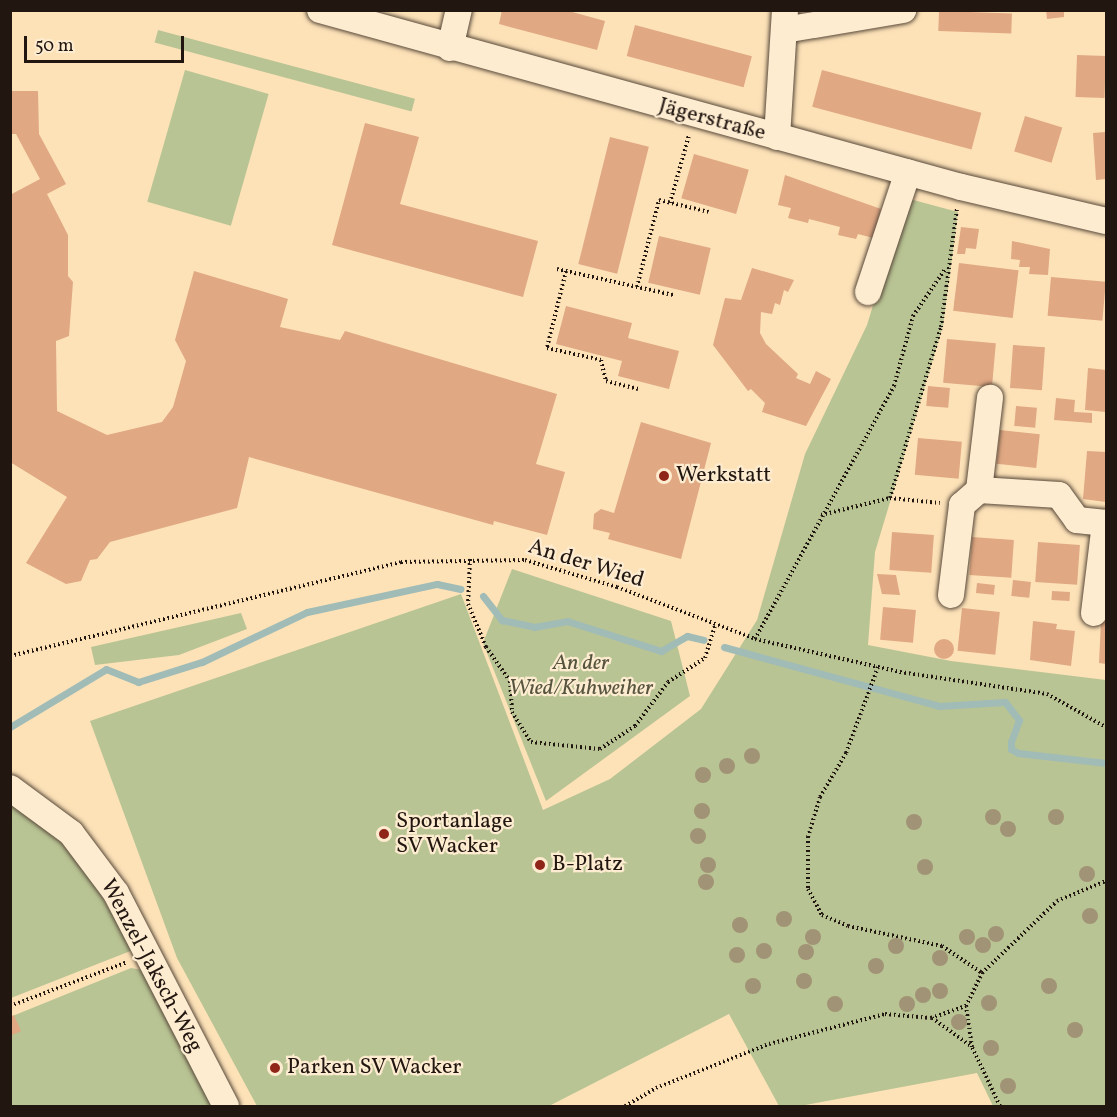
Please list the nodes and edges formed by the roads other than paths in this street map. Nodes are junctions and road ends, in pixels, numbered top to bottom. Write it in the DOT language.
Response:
graph roads {
  1 [pos="321,10"];
  2 [pos="459,10"];
  3 [pos="903,10"];
  4 [pos="784,20"];
  5 [pos="450,48"];
  6 [pos="777,137"];
  7 [pos="908,172"];
  8 [pos="1107,220"];
  9 [pos="868,292"];
  10 [pos="990,398"];
  11 [pos="971,498"];
  12 [pos="1106,523"];
  13 [pos="951,595"];
  14 [pos="1094,613"];
  15 [pos="10,788"];
  16 [pos="226,1107"];
  1 -- 5 [label="street, Jägerstraße"];
  2 -- 5 [label="street"];
  3 -- 4 [label="street"];
  4 -- 6 [label="street"];
  5 -- 6 [label="street, Jägerstraße"];
  6 -- 7 [label="street, Jägerstraße"];
  7 -- 8 [label="street, Jägerstraße"];
  7 -- 9 [label="street"];
  10 -- 11 [label="street"];
  11 -- 12 [label="street"];
  11 -- 13 [label="street"];
  12 -- 14 [label="street"];
  15 -- 16 [label="street, Wenzel-Jaksch-Weg"];
}
